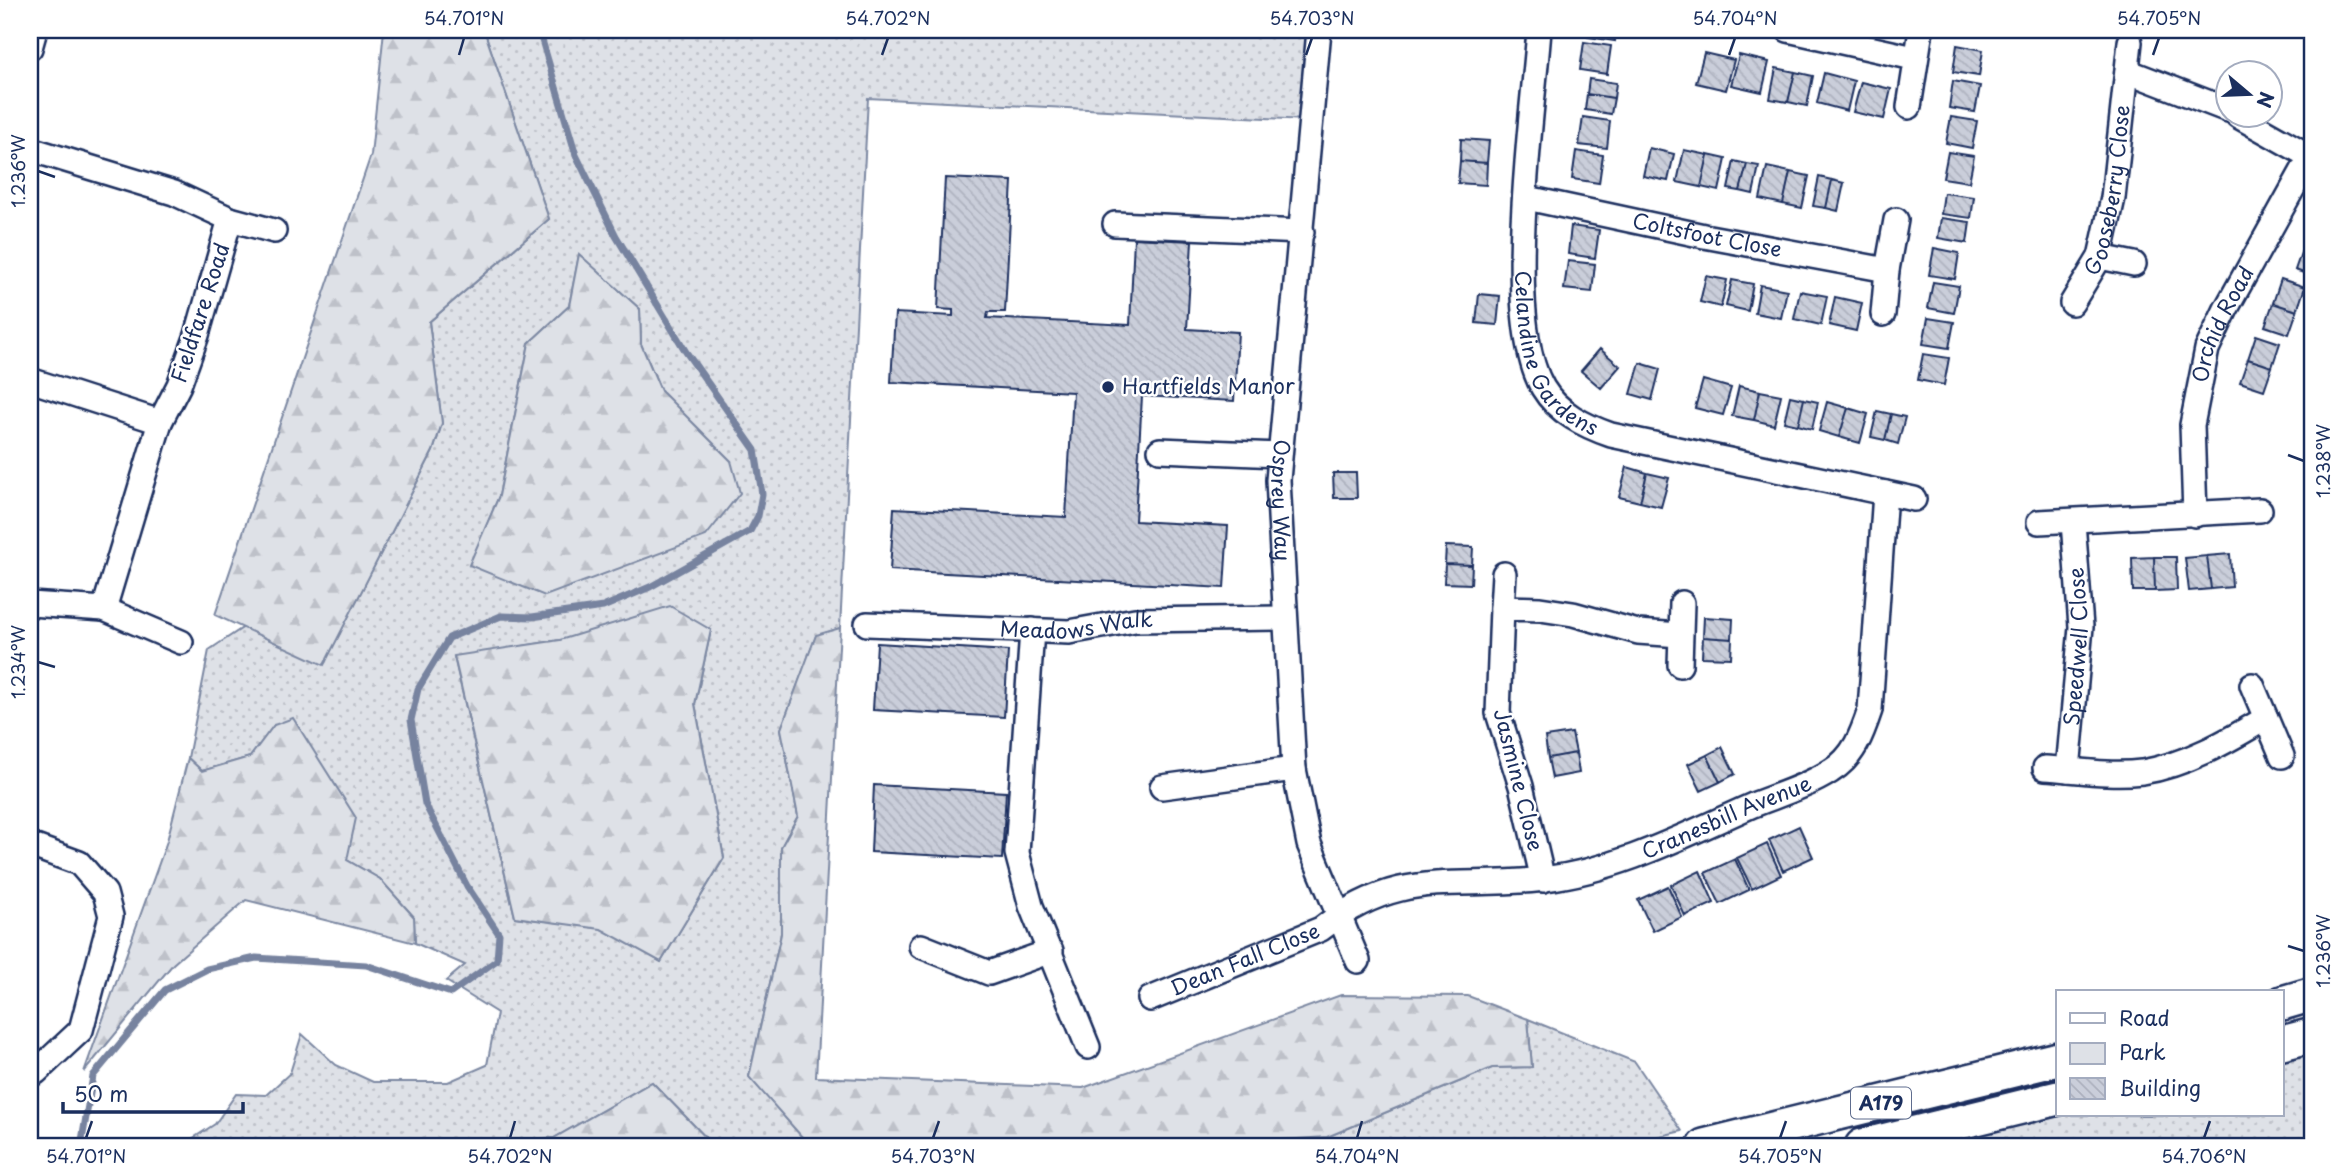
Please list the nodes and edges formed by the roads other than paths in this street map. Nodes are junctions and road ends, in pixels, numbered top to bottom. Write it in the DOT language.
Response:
graph roads {
  1 [pos="35,30"];
  2 [pos="1319,30"];
  3 [pos="1539,30"];
  4 [pos="1788,30"];
  5 [pos="1921,30"];
  6 [pos="2130,41"];
  7 [pos="30,48"];
  8 [pos="1914,58"];
  9 [pos="2127,71"];
  10 [pos="2214,105"];
  11 [pos="1909,107"];
  12 [pos="2265,130"];
  13 [pos="30,149"];
  14 [pos="2312,155"];
  15 [pos="1527,198"];
  16 [pos="230,219"];
  17 [pos="1896,220"];
  18 [pos="1115,224"];
  19 [pos="274,231"];
  20 [pos="1302,232"];
  21 [pos="2100,257"];
  22 [pos="2134,264"];
  23 [pos="1886,270"];
  24 [pos="2072,303"];
  25 [pos="1883,314"];
  26 [pos="30,380"];
  27 [pos="160,422"];
  28 [pos="1160,450"];
  29 [pos="1279,454"];
  30 [pos="1885,493"];
  31 [pos="1914,499"];
  32 [pos="2260,510"];
  33 [pos="2195,515"];
  34 [pos="2039,522"];
  35 [pos="2073,522"];
  36 [pos="1504,573"];
  37 [pos="1682,603"];
  38 [pos="30,604"];
  39 [pos="1502,608"];
  40 [pos="104,610"];
  41 [pos="1284,618"];
  42 [pos="867,624"];
  43 [pos="1032,630"];
  44 [pos="1681,635"];
  45 [pos="181,642"];
  46 [pos="1680,665"];
  47 [pos="2252,685"];
  48 [pos="2266,718"];
  49 [pos="2282,756"];
  50 [pos="2045,768"];
  51 [pos="1294,769"];
  52 [pos="2068,770"];
  53 [pos="1162,787"];
  54 [pos="30,845"];
  55 [pos="1543,880"];
  56 [pos="1339,915"];
  57 [pos="921,946"];
  58 [pos="1051,951"];
  59 [pos="1358,961"];
  60 [pos="2313,994"];
  61 [pos="1150,999"];
  62 [pos="2284,1002"];
  63 [pos="2313,1035"];
  64 [pos="2284,1042"];
  65 [pos="1088,1047"];
  66 [pos="2056,1059"];
  67 [pos="30,1070"];
  68 [pos="2056,1098"];
  69 [pos="1704,1146"];
  70 [pos="1862,1146"];
  1 -- 7 [label="street"];
  2 -- 20 [label="street, Osprey Way"];
  3 -- 15 [label="street, Celandine Gardens"];
  4 -- 8 [label="street"];
  5 -- 8 [label="street"];
  6 -- 9 [label="street, Gooseberry Close"];
  8 -- 11 [label="street"];
  9 -- 10 [label="street, Gooseberry Close"];
  9 -- 21 [label="street, Gooseberry Close"];
  12 -- 14 [label="street"];
  13 -- 16 [label="street, Fieldfare Road"];
  14 -- 33 [label="street, Orchid Road"];
  15 -- 23 [label="street, Coltsfoot Close"];
  15 -- 30 [label="street, Celandine Gardens"];
  16 -- 19 [label="street"];
  16 -- 27 [label="street, Fieldfare Road"];
  17 -- 23 [label="street"];
  18 -- 20 [label="street"];
  20 -- 29 [label="street, Osprey Way"];
  21 -- 22 [label="street"];
  21 -- 24 [label="street, Gooseberry Close"];
  23 -- 25 [label="street"];
  26 -- 27 [label="street"];
  27 -- 40 [label="street, Fieldfare Road"];
  28 -- 29 [label="street"];
  29 -- 41 [label="street, Osprey Way"];
  30 -- 31 [label="street, Celandine Gardens"];
  30 -- 55 [label="street, Cranesbill Avenue"];
  32 -- 33 [label="street"];
  33 -- 35 [label="street"];
  34 -- 35 [label="street"];
  35 -- 52 [label="street, Speedwell Close"];
  36 -- 39 [label="street, Jasmine Close"];
  37 -- 44 [label="street"];
  38 -- 40 [label="street"];
  39 -- 44 [label="street"];
  39 -- 55 [label="street, Jasmine Close"];
  40 -- 45 [label="street"];
  41 -- 43 [label="street, Meadows Walk"];
  41 -- 51 [label="street, Osprey Way"];
  42 -- 43 [label="street, Meadows Walk"];
  43 -- 58 [label="street"];
  44 -- 46 [label="street"];
  47 -- 48 [label="street"];
  48 -- 49 [label="street"];
  48 -- 52 [label="street"];
  50 -- 52 [label="street"];
  51 -- 53 [label="street"];
  51 -- 56 [label="street, Osprey Way"];
  54 -- 67 [label="street"];
  55 -- 56 [label="street, Cranesbill Avenue"];
  56 -- 59 [label="street, Osprey Way"];
  56 -- 61 [label="street, Dean Fall Close"];
  57 -- 58 [label="street"];
  58 -- 65 [label="street"];
  60 -- 62 [label="highway"];
  63 -- 64 [label="highway"];
  66 -- 69 [label="highway, A179"];
  68 -- 70 [label="highway, A179"];
}
